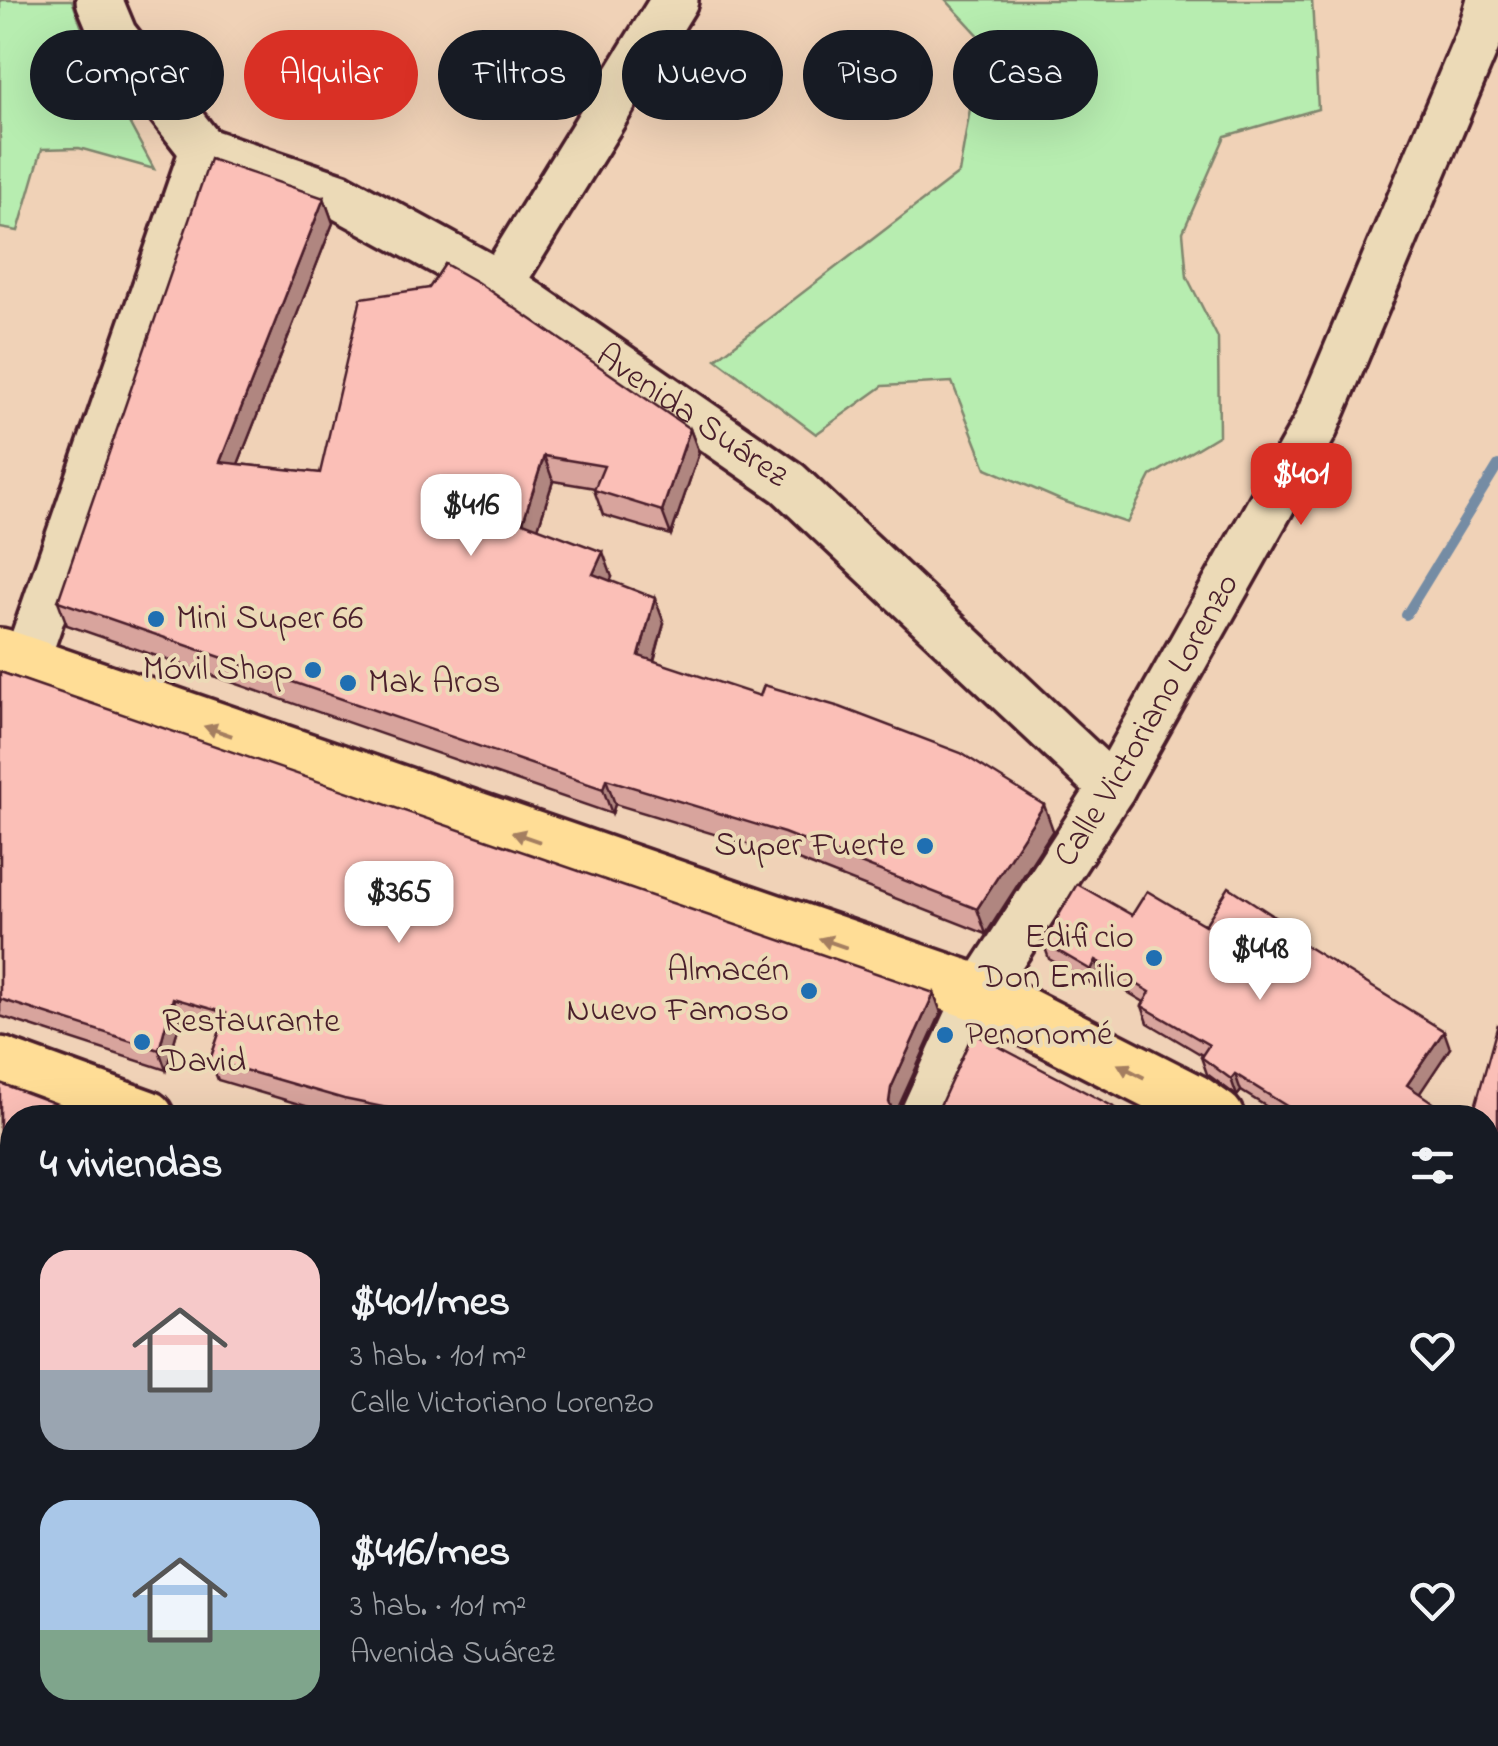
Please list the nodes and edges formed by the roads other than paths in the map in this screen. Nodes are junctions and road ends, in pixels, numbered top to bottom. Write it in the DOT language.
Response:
graph roads {
  1 [pos="98,0"];
  2 [pos="675,0"];
  3 [pos="1490,0"];
  4 [pos="203,150"];
  5 [pos="500,284"];
  6 [pos="12,660"];
  7 [pos="1112,788"];
  8 [pos="979,993"];
  9 [pos="0,1064"];
  10 [pos="111,1105"];
  11 [pos="928,1105"];
  12 [pos="1197,1105"];
  1 -- 4 [label="street"];
  2 -- 5 [label="street"];
  3 -- 7 [label="street, Calle Victoriano Lorenzo"];
  4 -- 5 [label="street, Avenida Suárez"];
  4 -- 6 [label="street"];
  5 -- 7 [label="street, Avenida Suárez"];
  8 -- 6 [label="main road, one-way"];
  7 -- 8 [label="street, Calle Victoriano Lorenzo"];
  8 -- 11 [label="street, Calle Victoriano Lorenzo"];
  12 -- 8 [label="main road, one-way"];
  9 -- 10 [label="main road"];
}
